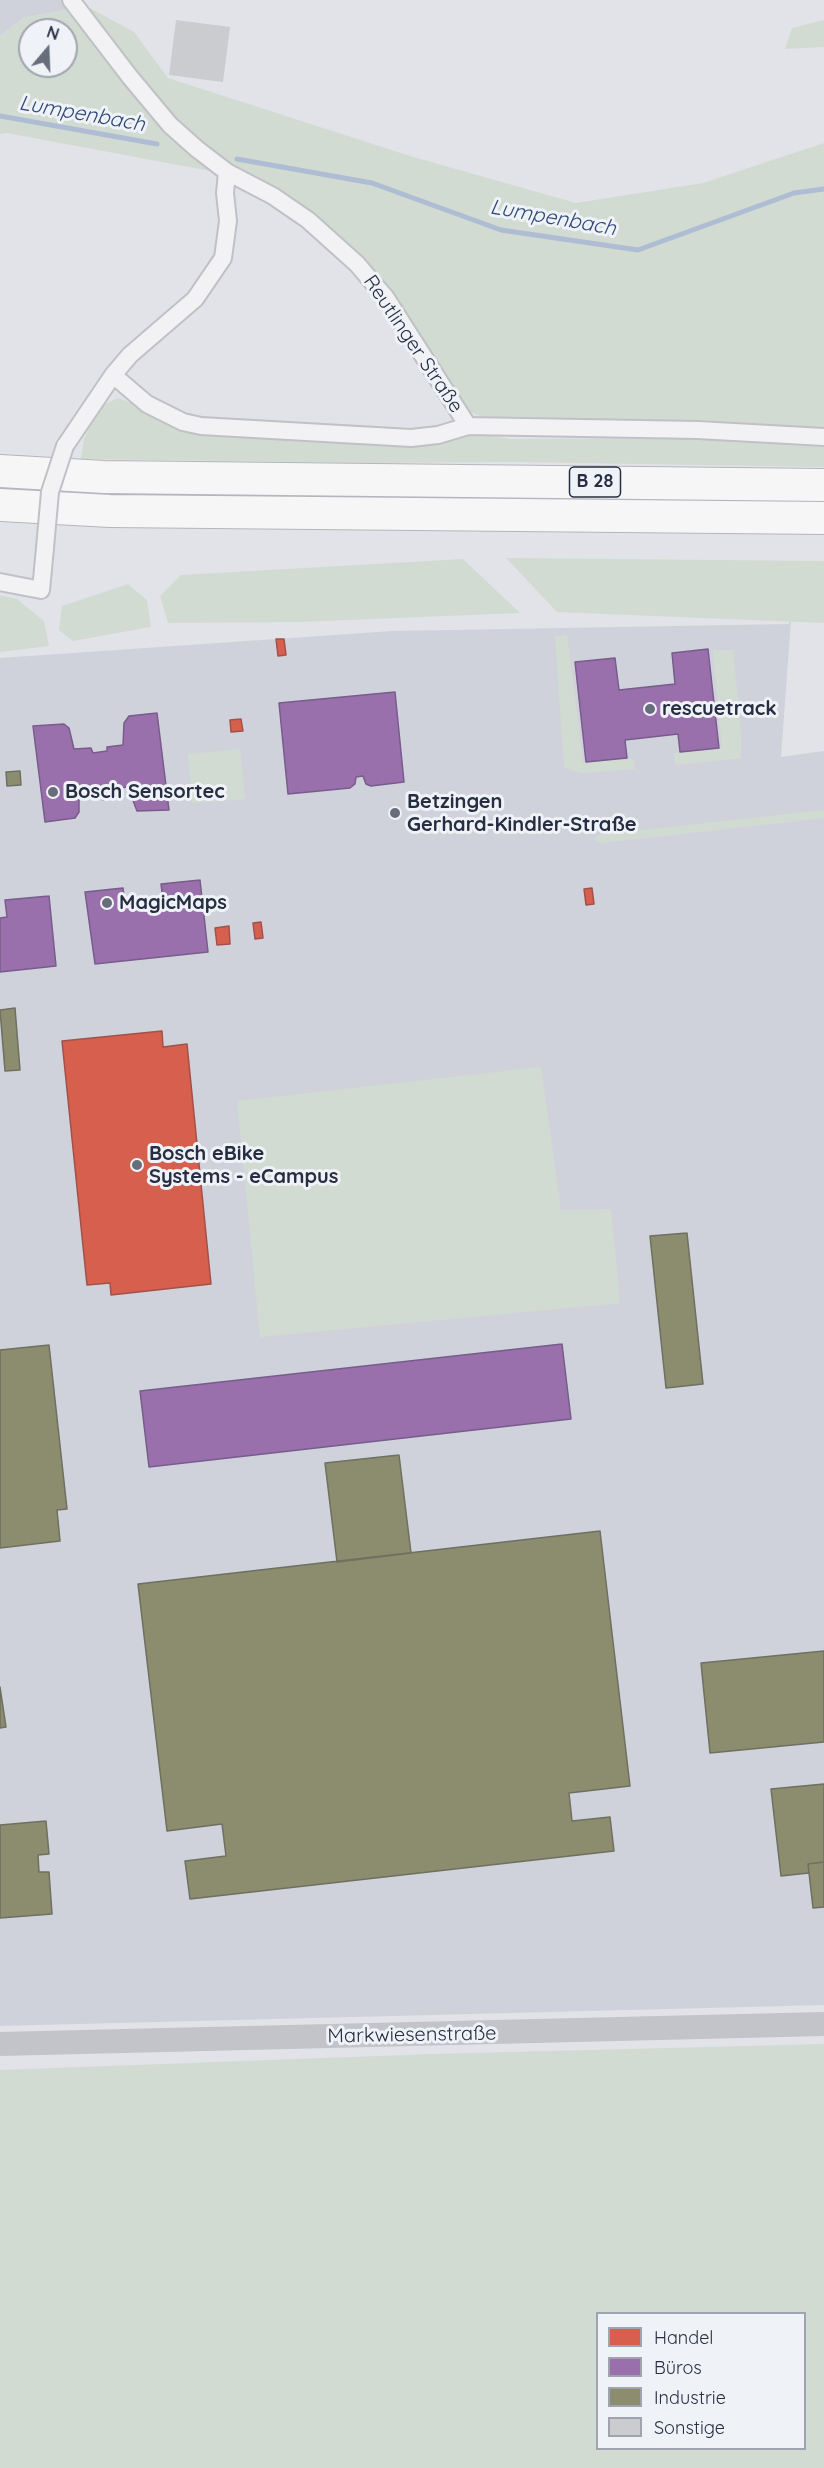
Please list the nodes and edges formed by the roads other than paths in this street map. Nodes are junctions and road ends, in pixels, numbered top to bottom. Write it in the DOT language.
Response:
graph roads {
  1 [pos="71,0"];
  2 [pos="227,172"];
  3 [pos="113,375"];
  4 [pos="468,426"];
  5 [pos="824,436"];
  6 [pos="0,471"];
  7 [pos="824,485"];
  8 [pos="0,505"];
  9 [pos="824,518"];
  10 [pos="0,582"];
  11 [pos="824,2024"];
  12 [pos="0,2044"];
  1 -- 2 [label="street, Reutlinger Straße"];
  2 -- 3 [label="street"];
  2 -- 4 [label="street, Reutlinger Straße"];
  3 -- 4 [label="street"];
  3 -- 10 [label="street, bridge"];
  4 -- 5 [label="street, Reutlinger Straße"];
  6 -- 7 [label="highway, B 28"];
  8 -- 9 [label="highway, B 28"];
  11 -- 12 [label="street, Markwiesenstraße"];
}
